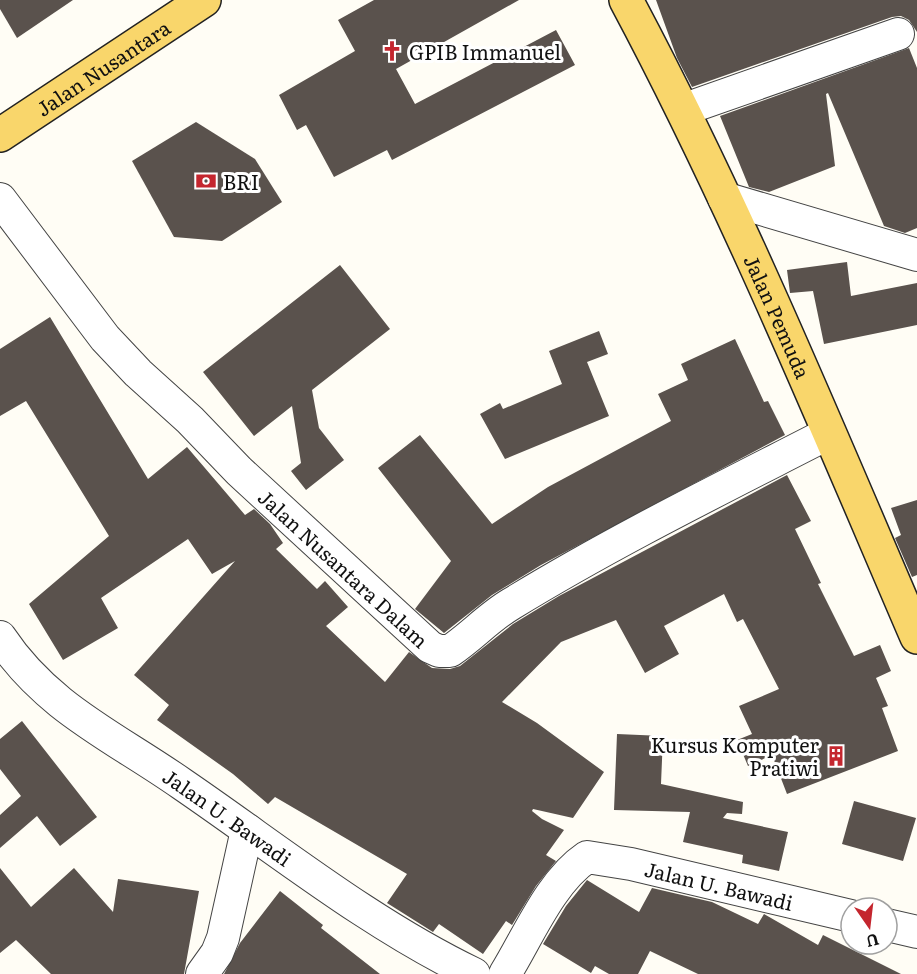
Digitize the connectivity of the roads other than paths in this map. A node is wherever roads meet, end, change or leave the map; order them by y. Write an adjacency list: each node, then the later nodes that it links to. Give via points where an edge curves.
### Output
1 (204, 0): 5 (main road, Jalan Nusantara)
2 (626, 0): 4 (main road, Jalan Pemuda)
3 (898, 34): 4 (street)
4 (685, 110): 6 (main road, Jalan Pemuda)
5 (0, 135)
6 (724, 198): 8 (street); 9 (main road, Jalan Pemuda)
7 (0, 199): 9 (street, Jalan Nusantara Dalam, via 105,338 138,373 370,593 430,647 440,651 450,651 509,605 593,557)
8 (917, 255)
9 (829, 434): 10 (main road, Jalan Pemuda)
10 (917, 637)
11 (3, 654): 12 (street, Jalan U. Bawadi, via 68,711)
12 (247, 830): 16 (street, via 223,938 218,953); 17 (street, Jalan U. Bawadi, via 413,941)
13 (839, 913): 18 (street, Jalan U. Bawadi, via 587,857 555,888)
14 (899, 928): 15 (street)
15 (917, 932)
16 (202, 974)
17 (474, 974)
18 (505, 974)

